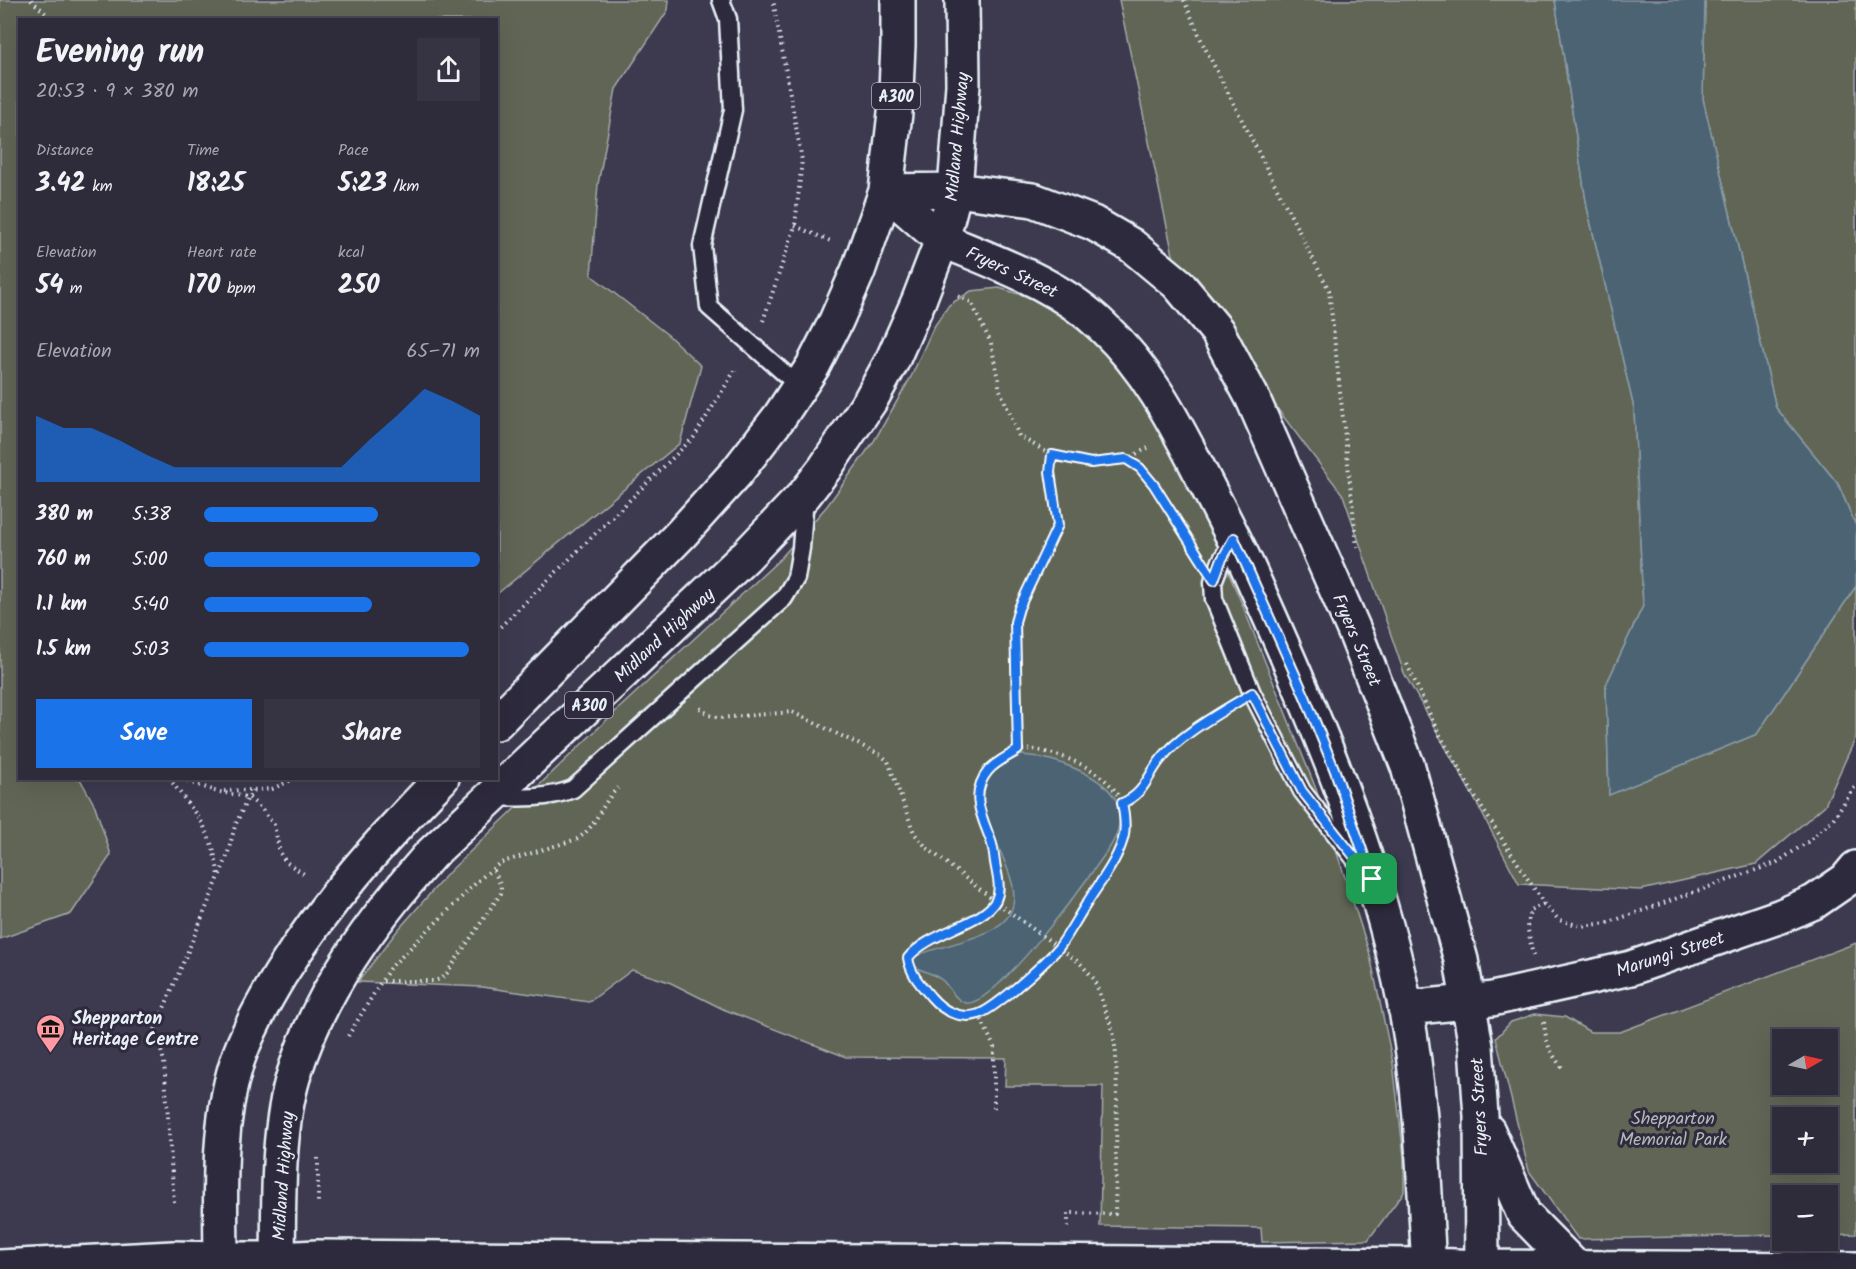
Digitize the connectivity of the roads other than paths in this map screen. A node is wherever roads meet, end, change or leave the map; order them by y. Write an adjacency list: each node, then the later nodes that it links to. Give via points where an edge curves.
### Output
1 (721, 0): 7 (lane, via 728,19 733,110 702,246 710,307)
2 (897, 0): 5 (main road, A300, via 895,114)
3 (962, 0): 4 (main road, Midland Highway / A300, via 963,85)
4 (956, 190): 5 (main road, Fryers Street); 6 (main road, Midland Highway / A300); 15 (main road, Fryers Street, via 1033,200 1093,224 1131,245 1178,284 1216,331 1252,397 1357,637 1408,767 1461,960)
5 (886, 191): 6 (main road, Fryers Street); 7 (main road, A300, via 836,321)
6 (942, 240): 8 (main road, Midland Highway / A300, via 892,361 870,401); 9 (main road, Fryers Street, via 1062,294 1104,328 1142,370 1165,406)
7 (800, 387): 10 (main road, A300, via 721,490)
8 (805, 494): 12 (main road, Midland Highway / A300, via 745,558); 12 (lane, via 796,578 784,598 573,789 556,796)
9 (1234, 538): 14 (main road, Fryers Street, via 1310,709); 14 (lane, via 1214,580 1214,599 1252,693 1302,791)
10 (498, 721)
11 (440, 780): 18 (main road, via 344,885 260,1008 236,1065 223,1126)
12 (491, 796): 19 (main road, Midland Highway / A300, via 430,855 392,900 351,955 315,1017 293,1075 284,1127)
13 (1856, 868): 15 (main road, Marungi Street, via 1846,880 1814,902 1726,936 1631,968)
14 (1372, 879): 16 (main road, Fryers Street)
15 (1468, 1002): 16 (main road, Marungi Street); 17 (main road, Fryers Street)
16 (1405, 1008): 24 (main road, Fryers Street, via 1418,1089)
17 (1481, 1116): 26 (main road, Fryers Street); 27 (main road, via 1524,1215)
18 (221, 1264): 19 (main road); 25 (main road, via 150,1259)
19 (278, 1264): 20 (main road, via 317,1257)
20 (490, 1264): 21 (main road)
21 (693, 1265): 22 (main road)
22 (1005, 1266): 23 (main road, via 1068,1263)
23 (1178, 1267): 24 (main road)
24 (1429, 1267): 26 (main road)
25 (0, 1268)
26 (1482, 1268): 27 (main road)
27 (1575, 1268): 28 (main road)
28 (1856, 1269)

